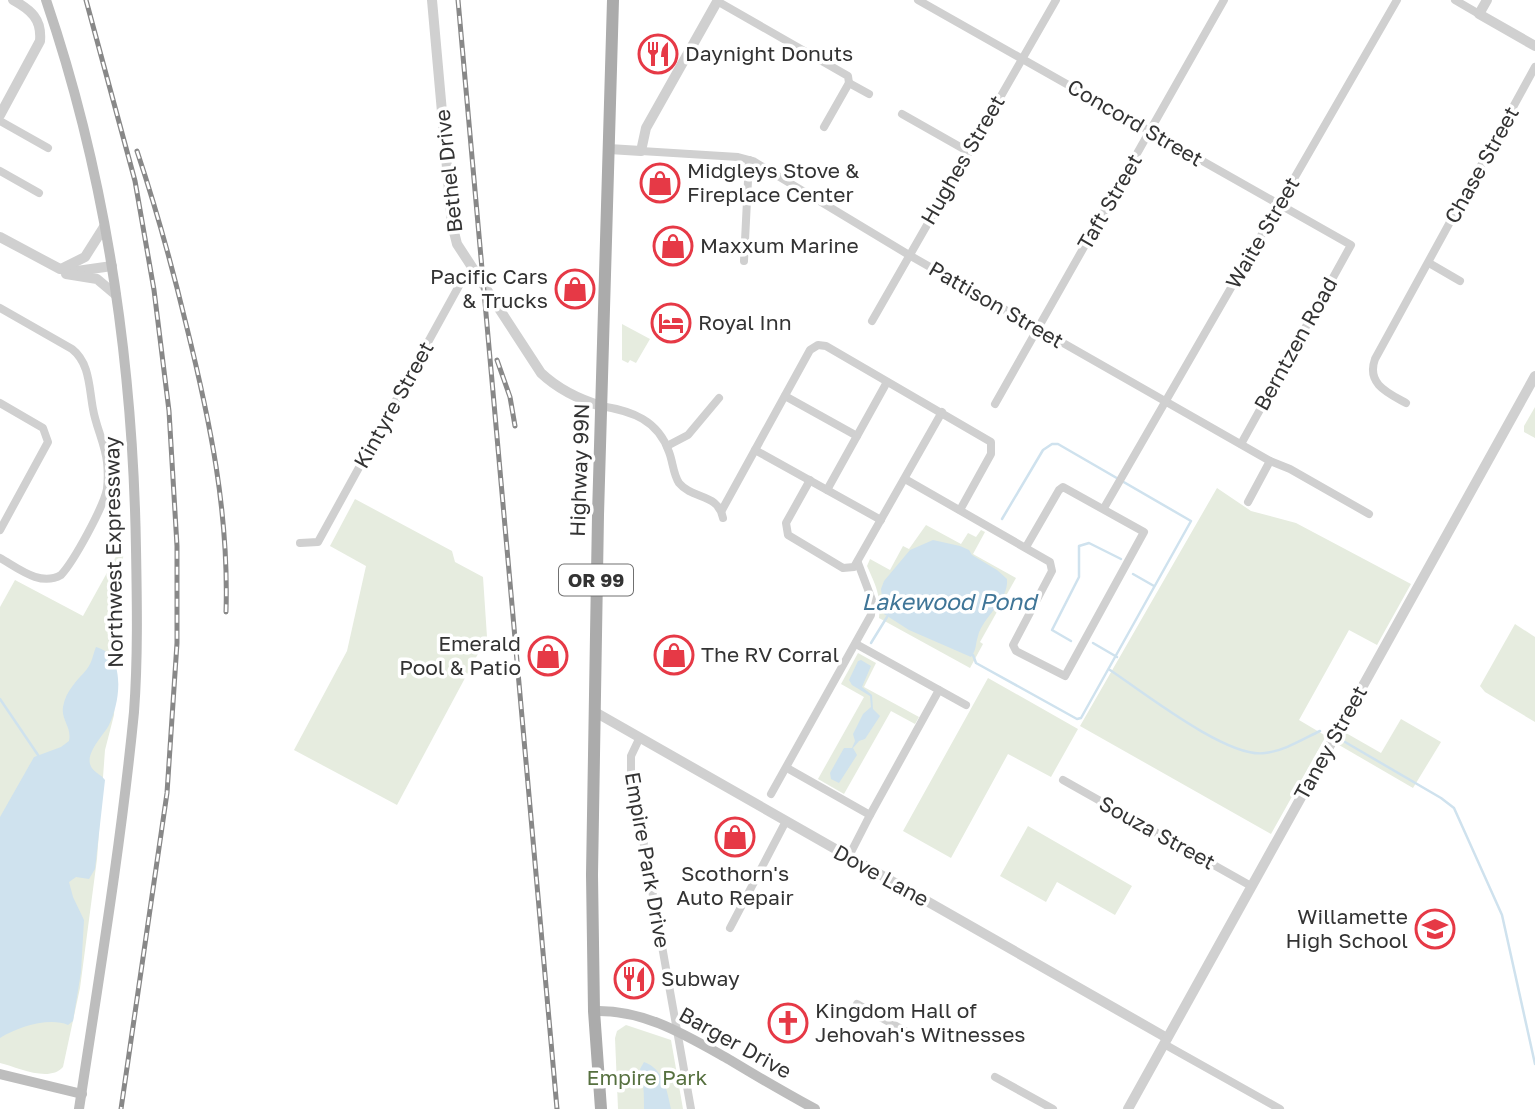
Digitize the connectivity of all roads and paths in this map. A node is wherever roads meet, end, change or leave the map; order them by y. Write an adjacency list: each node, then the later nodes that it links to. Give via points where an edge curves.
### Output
1 (13, 0): 18 (street, via 34,14 41,32 37,47)
2 (46, 0): 32 (main road, Northwest Expressway)
3 (432, 0): 40 (street, Bethel Drive, via 453,225 457,244)
4 (613, 0): 25 (main road, Highway 99N / OR 99)
5 (918, 0): 14 (street, Concord Street)
6 (1056, 0): 14 (street, Hughes Street)
7 (1224, 0): 23 (street, Taft Street)
8 (1397, 0): 31 (street, Waite Street)
9 (1455, 0): 12 (street)
10 (1487, 0): 12 (street)
11 (718, 1): 16 (street, via 846,74); 26 (street, via 646,128)
12 (1479, 14): 13 (street)
13 (1535, 46)
14 (1022, 59): 23 (street, Concord Street); 27 (street, Hughes Street)
15 (1535, 68): 37 (street, Chase Street)
16 (849, 83): 17 (street); 22 (street)
17 (869, 94)
18 (4, 96): 20 (street)
19 (902, 114): 27 (street)
20 (0, 115)
21 (0, 121): 24 (street)
22 (824, 127)
23 (1150, 132): 31 (street, Concord Street); 45 (street, Taft Street)
24 (48, 148)
25 (608, 149): 26 (street, Pattison Street); 54 (main road, Highway 99N / OR 99)
26 (641, 151): 28 (street, Pattison Street)
27 (969, 152): 35 (street, Hughes Street)
28 (749, 160): 35 (street, Pattison Street); 36 (street)
29 (0, 171): 30 (street)
30 (39, 193)
31 (1280, 205): 34 (street, Concord Street); 50 (street, Waite Street)
32 (104, 227): 38 (main road, Northwest Expressway); 39 (street, via 85,257)
33 (0, 237): 39 (street)
34 (1351, 245): 57 (street, Berntzen Road)
35 (909, 255): 44 (street, Hughes Street); 45 (street, Pattison Street)
36 (744, 261)
37 (1429, 263): 41 (street); 52 (street, Chase Street, via 1373,365 1377,384)
38 (112, 266): 39 (street); 42 (main road, Northwest Expressway)
39 (60, 269): 42 (street, via 68,276 97,279)
40 (474, 270): 54 (street, Bethel Drive, via 541,373 581,400); 70 (street, Kintyre Street, via 460,284 317,542)
41 (1460, 281)
42 (116, 295): 94 (main road, Northwest Expressway, via 136,496 134,710 114,885)
43 (0, 308): 72 (street, via 80,356 108,473 101,505 61,575 39,579)
44 (872, 321)
45 (1038, 328): 50 (street, Pattison Street); 53 (street, Taft Street)
46 (1535, 376): 85 (street, Taney Street)
47 (887, 382): 48 (street, via 818,345 810,350); 55 (street); 56 (street)
48 (785, 396): 56 (street); 59 (street)
49 (719, 398): 58 (street, via 688,435)
50 (1166, 401): 57 (street, Pattison Street); 65 (street, Waite Street)
51 (0, 403): 69 (street, via 39,425 48,436 46,448)
52 (1406, 403)
53 (995, 404)
54 (601, 406): 58 (street, via 644,419); 77 (main road, Highway 99N / OR 99)
55 (942, 412): 61 (street); 66 (street, via 987,438 992,446)
56 (857, 436): 63 (street)
57 (1241, 444): 60 (street, Pattison Street)
58 (667, 446): 59 (street, via 680,484 712,500 722,514)
59 (755, 450): 62 (street)
60 (1270, 461): 64 (street); 67 (street, Pattison Street)
61 (905, 479): 66 (street); 68 (street)
62 (810, 480): 63 (street); 73 (street, via 786,523 788,535 843,568)
63 (827, 490): 68 (street)
64 (1248, 502)
65 (1104, 508): 71 (street, via 1061,488); 71 (street, via 1145,534 1065,676 1013,649 1053,568)
66 (960, 510): 71 (street)
67 (1368, 514)
68 (881, 520): 73 (street)
69 (0, 530)
70 (300, 543)
71 (1026, 547)
72 (0, 558)
73 (858, 563): 74 (street, via 873,605)
74 (856, 644): 75 (street); 79 (street)
75 (939, 690): 76 (street); 82 (street)
76 (966, 705)
77 (595, 712): 78 (street, Dove Lane); 88 (main road, Highway 99N / OR 99)
78 (640, 737): 83 (street, Dove Lane); 89 (street, Empire Park Drive, via 631,756 631,772)
79 (787, 768): 81 (street); 82 (street)
80 (1063, 780): 85 (street, Souza Street)
81 (771, 794)
82 (870, 815): 84 (street)
83 (786, 821): 84 (street, Dove Lane); 86 (street)
84 (848, 858): 91 (street, Dove Lane)
85 (1251, 886): 91 (street, Taney Street)
86 (730, 928)
87 (857, 1004): 90 (street)
88 (594, 1011): 89 (main road, Barger Drive, via 613,1010); 97 (main road, Highway 99N / OR 99)
89 (677, 1031): 95 (main road, Barger Drive); 98 (street, Empire Park Drive)
90 (905, 1031)
91 (1166, 1041): 100 (street, Taney Street); 101 (street, Dove Lane)
92 (0, 1074): 94 (main road)
93 (995, 1077): 99 (street)
94 (82, 1094): 96 (main road, Northwest Expressway)
95 (808, 1107)
96 (79, 1109)
97 (601, 1109)
98 (691, 1109)
99 (1053, 1109)
100 (1128, 1109)
101 (1280, 1109)

